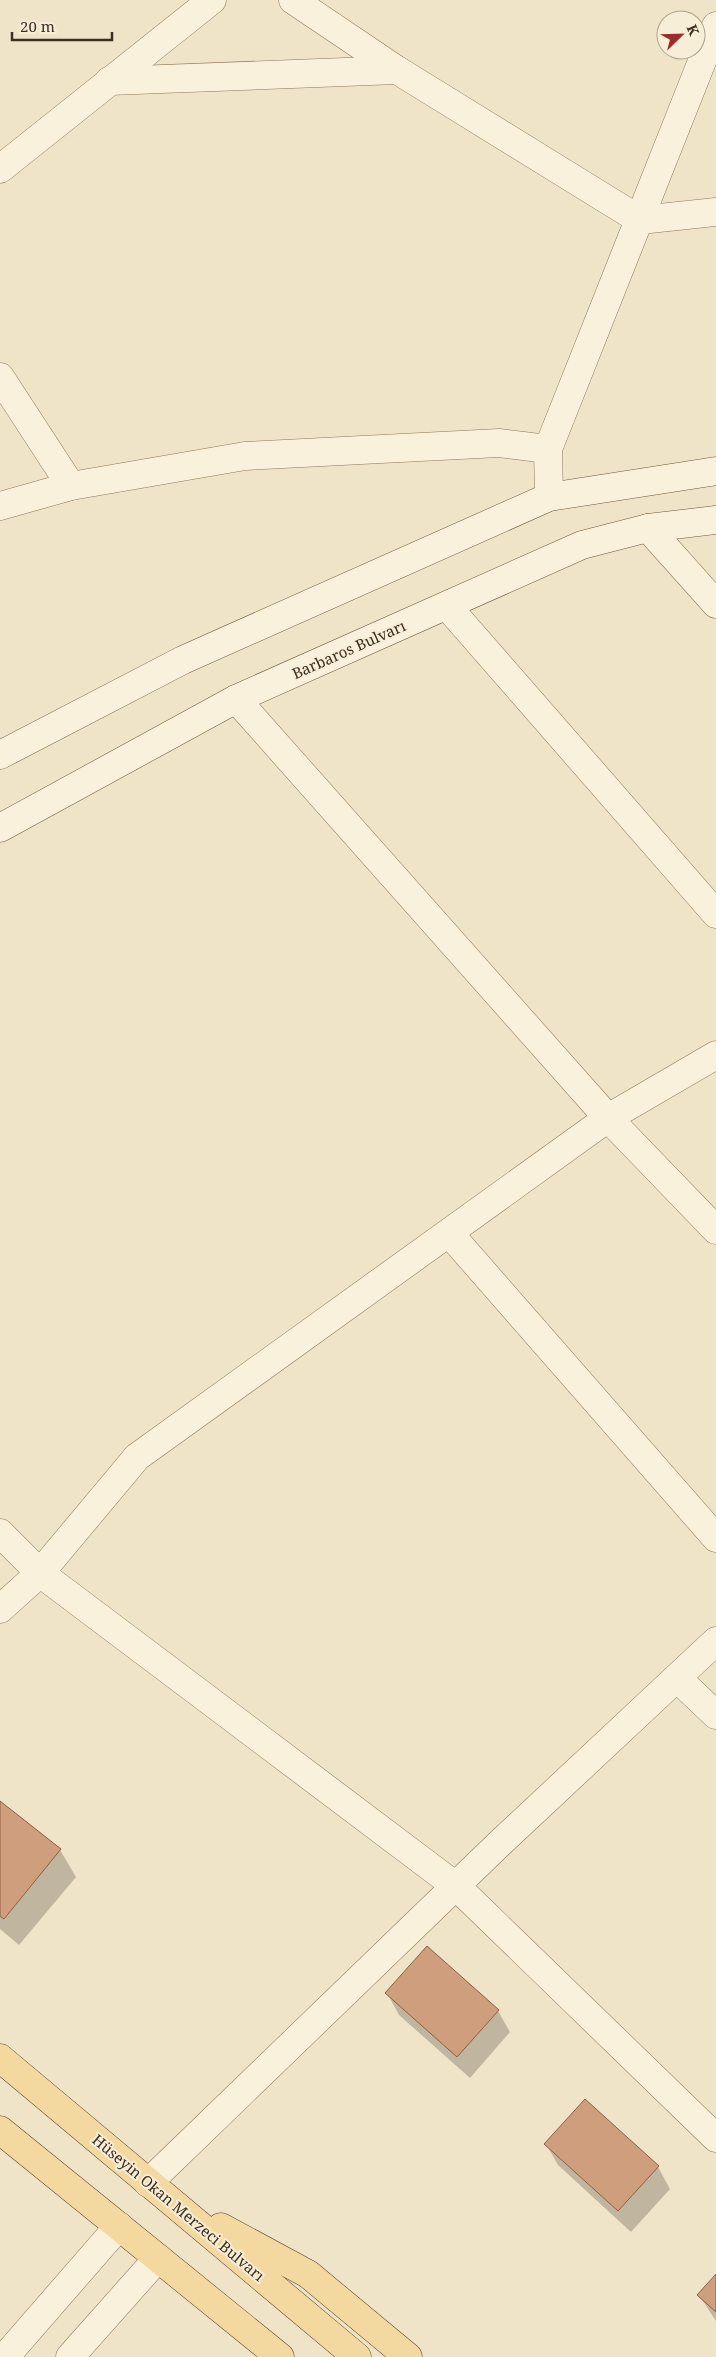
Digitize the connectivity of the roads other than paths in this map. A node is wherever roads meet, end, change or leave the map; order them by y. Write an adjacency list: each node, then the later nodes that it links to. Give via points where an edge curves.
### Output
1 (212, 0): 5 (street)
2 (293, 0): 4 (street)
3 (716, 26): 8 (street)
4 (397, 70): 5 (street); 8 (street)
5 (109, 81): 6 (street)
6 (0, 169)
7 (716, 212): 8 (street)
8 (640, 220): 10 (street)
9 (0, 377): 12 (street)
10 (548, 449): 12 (street, via 499,443 245,456); 13 (street)
11 (716, 471): 13 (street)
12 (72, 486): 14 (street)
13 (548, 497): 20 (street, via 183,660)
14 (0, 506)
15 (716, 520): 16 (street, Barbaros Bulvarı)
16 (648, 528): 17 (street); 18 (street, Barbaros Bulvarı, via 582,545)
17 (716, 604)
18 (448, 607): 19 (street, Barbaros Bulvarı); 22 (street)
19 (236, 699): 21 (street, Barbaros Bulvarı); 24 (street)
20 (0, 755)
21 (0, 828)
22 (716, 914)
23 (716, 1054): 24 (street)
24 (608, 1118): 25 (street); 26 (street)
25 (716, 1230)
26 (449, 1234): 28 (street); 29 (street, via 137,1457)
27 (0, 1533): 29 (street)
28 (716, 1538)
29 (40, 1573): 30 (street); 34 (street)
30 (0, 1610)
31 (716, 1641): 32 (street)
32 (677, 1678): 33 (street); 34 (street)
33 (716, 1715)
34 (457, 1887): 37 (street); 38 (street)
35 (0, 2058): 38 (main road, Hüseyin Okan Merzeci Bulvarı)
36 (0, 2130): 40 (main road)
37 (716, 2138)
38 (148, 2183): 39 (main road, Hüseyin Okan Merzeci Bulvarı)
39 (170, 2200): 46 (main road, Hüseyin Okan Merzeci Bulvarı); 47 (main road, via 308,2274)
40 (119, 2226): 41 (main road); 42 (street)
41 (162, 2261): 43 (street); 44 (main road); 45 (main road)
42 (5, 2357)
43 (70, 2357)
44 (249, 2357)
45 (280, 2357)
46 (357, 2357)
47 (408, 2357)

